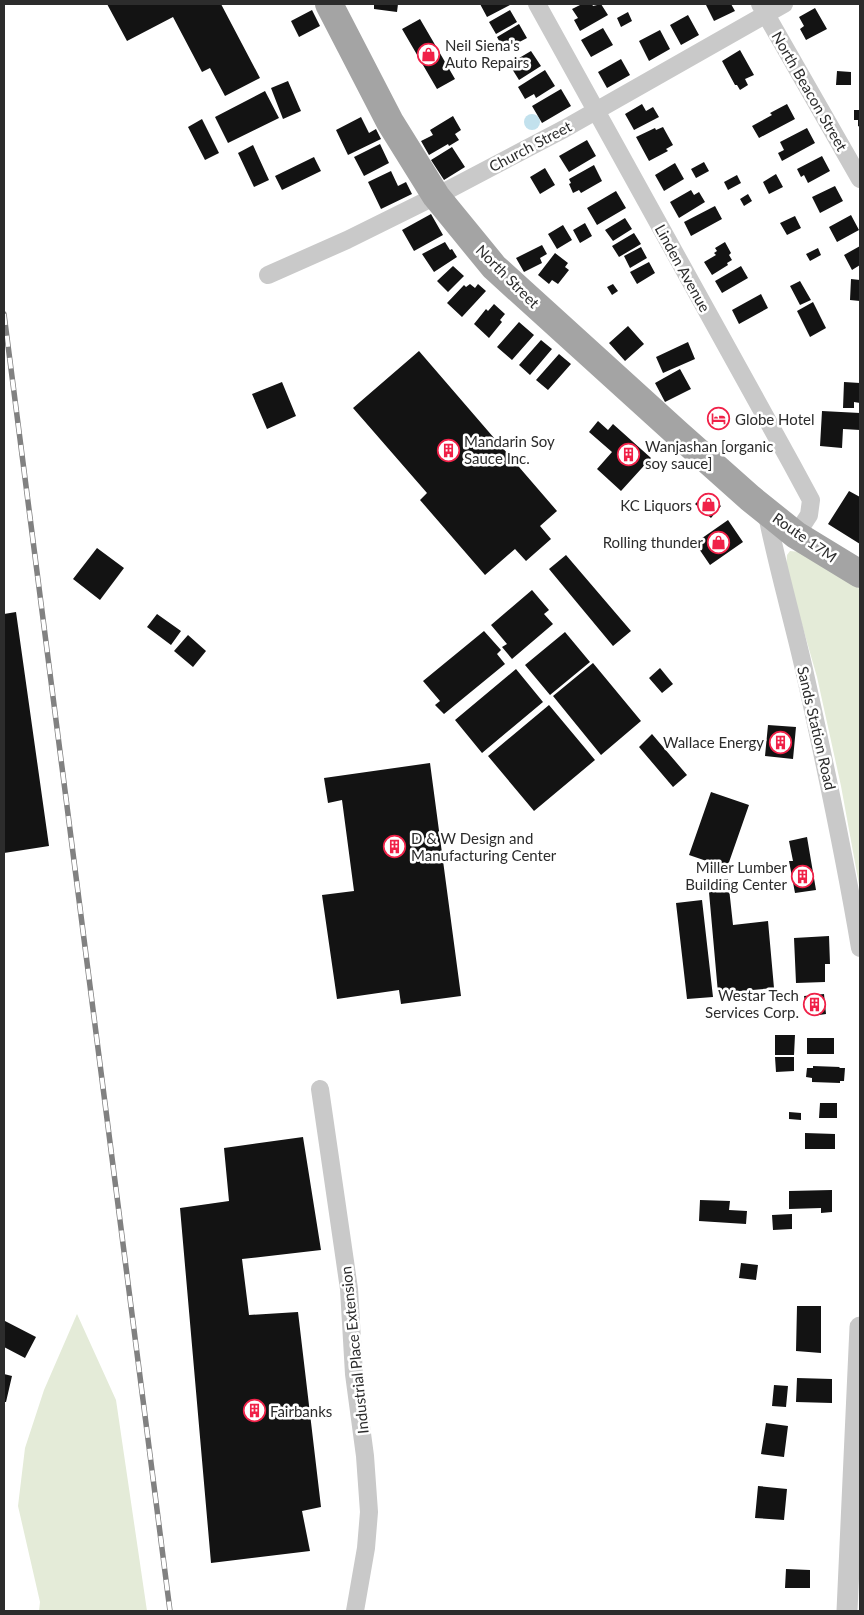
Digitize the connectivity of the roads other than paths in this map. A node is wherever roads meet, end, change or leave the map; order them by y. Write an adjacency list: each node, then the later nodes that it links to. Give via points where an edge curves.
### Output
1 (329, 4): 7 (main road, North Street, via 390,122)
2 (537, 4): 5 (street, Linden Avenue)
3 (784, 4): 4 (street, Church Street)
4 (763, 8): 5 (street, Church Street, via 756,20); 6 (street, North Beacon Street)
5 (596, 110): 7 (street, Church Street); 10 (street, Linden Avenue, via 810,500 809,515)
6 (860, 179)
7 (436, 196): 8 (street, Church Street); 9 (main road, North Street, via 494,267)
8 (268, 275)
9 (758, 504): 10 (main road, Route 17M); 12 (street, Sands Station Road, via 802,662 830,786)
10 (796, 535): 11 (main road, Route 17M)
11 (860, 574)
12 (860, 948)
13 (320, 1089): 16 (street, Industrial Place Extension, via 349,1289 354,1374 369,1512)
14 (860, 1327): 15 (street)
15 (856, 1508): 17 (street)
16 (354, 1611)
17 (847, 1611)

